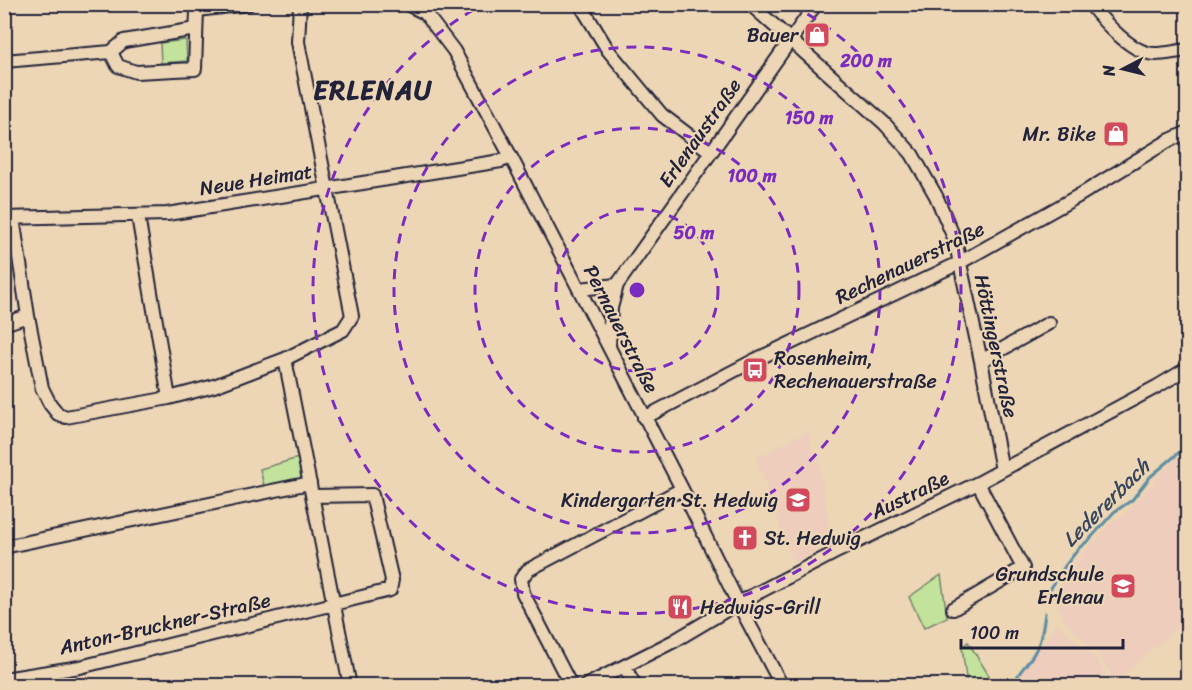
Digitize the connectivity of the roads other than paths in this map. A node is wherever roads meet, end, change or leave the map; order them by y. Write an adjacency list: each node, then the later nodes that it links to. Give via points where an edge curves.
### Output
1 (248, 4): 8 (street, via 197,10)
2 (300, 4): 16 (street, via 298,42)
3 (407, 4): 15 (street, Pernauerstraße, via 425,13 453,51)
4 (580, 4): 14 (street, via 608,50 662,115)
5 (750, 4): 9 (street, Höttingerstraße)
6 (816, 4): 9 (street, Erlenaustraße)
7 (1090, 4): 10 (street, via 1103,21 1135,48 1153,55)
8 (196, 29): 11 (street, via 124,41); 11 (street, via 195,69 136,72 118,66)
9 (790, 41): 14 (street, Erlenaustraße); 19 (street, Höttingerstraße, via 884,123 912,154 955,240)
10 (1188, 50)
11 (111, 52): 12 (street)
12 (4, 61)
13 (1188, 132): 19 (street, Rechenauerstraße)
14 (711, 152): 20 (street, Erlenaustraße)
15 (511, 157): 16 (street, Neue Heimat); 21 (street, Pernauerstraße)
16 (325, 188): 17 (street, Neue Heimat); 26 (street, via 352,316 343,330)
17 (138, 216): 18 (street, Neue Heimat); 29 (street)
18 (9, 218): 22 (street)
19 (959, 263): 27 (street, Höttingerstraße); 30 (street, Rechenauerstraße, via 751,362)
20 (617, 285): 21 (street); 25 (street, Erlenaustraße, via 610,308)
21 (579, 290): 25 (street, Pernauerstraße)
22 (28, 316): 24 (street); 29 (street, via 42,388 58,414 66,417)
23 (1049, 323): 27 (street)
24 (4, 324)
25 (609, 350): 30 (street, Pernauerstraße)
26 (285, 359): 29 (street); 32 (street)
27 (981, 361): 31 (street, Höttingerstraße)
28 (1188, 368): 31 (street, Austraße)
29 (169, 398)
30 (644, 418): 34 (street, Pernauerstraße)
31 (1002, 470): 33 (street, Austraße)
32 (310, 483): 35 (street); 36 (street)
33 (978, 483): 37 (street, Austraße); 39 (street, via 1023,568)
34 (682, 489): 37 (street, Pernauerstraße); 43 (street, via 528,570 521,579 523,593)
35 (313, 496): 38 (street); 38 (street, Anton-Bruckner-Straße, via 372,495 392,580 390,590)
36 (4, 547)
37 (738, 603): 40 (street, Austraße); 46 (street, Pernauerstraße)
38 (334, 604): 41 (street, Anton-Bruckner-Straße, via 80,667); 42 (street)
39 (953, 609)
40 (625, 667): 44 (street, Austraße); 45 (street)
41 (4, 679)
42 (350, 686)
43 (571, 686)
44 (585, 686)
45 (635, 686)
46 (782, 686)

